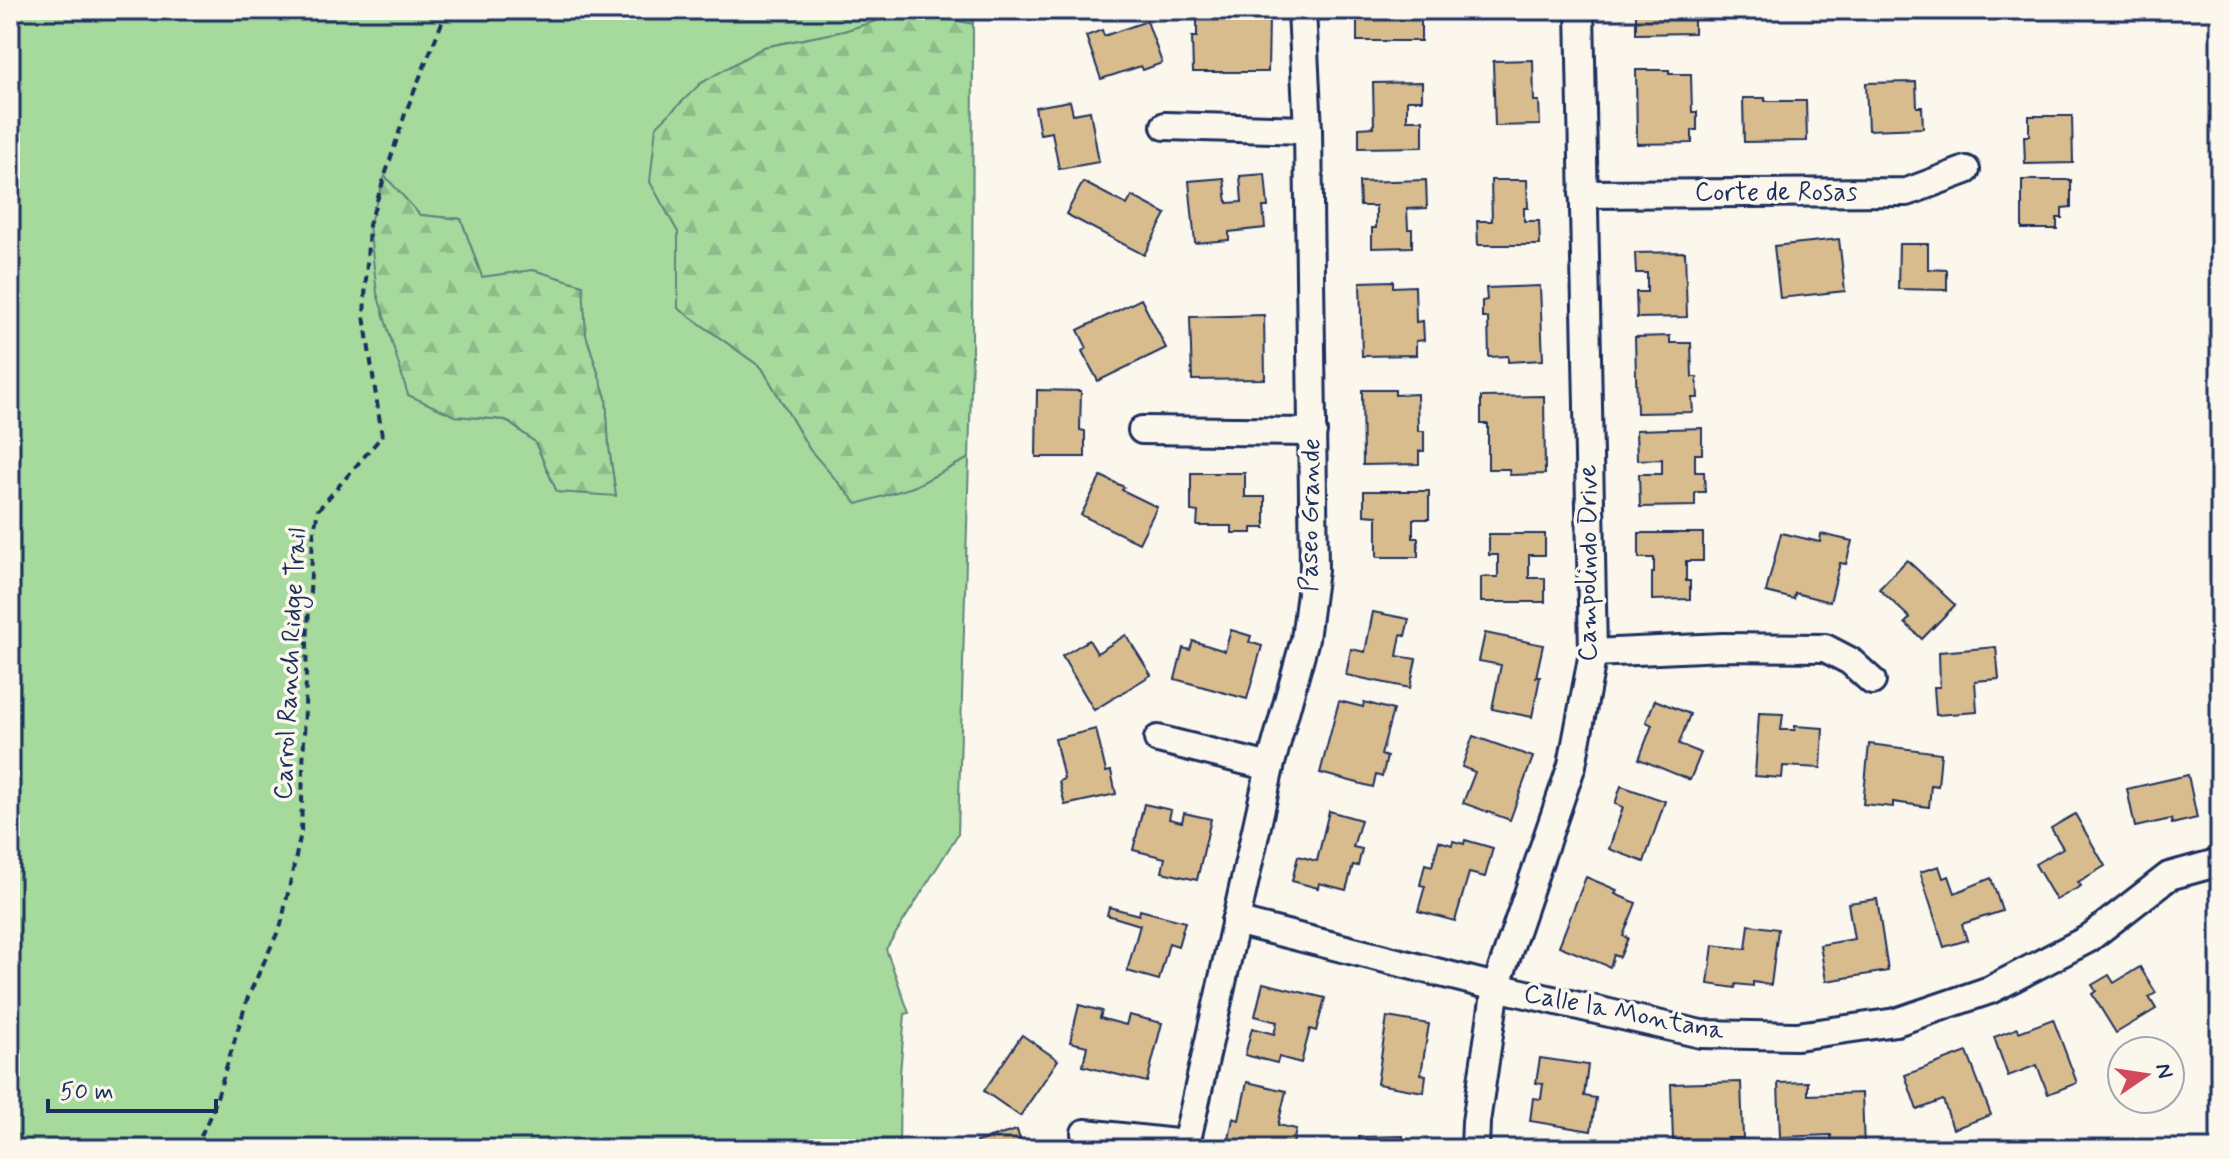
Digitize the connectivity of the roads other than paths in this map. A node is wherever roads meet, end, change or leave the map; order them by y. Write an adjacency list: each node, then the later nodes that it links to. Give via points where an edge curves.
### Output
1 (1302, 10): 4 (street, Paseo Grande)
2 (1580, 10): 6 (street, Campolindo Drive)
3 (1165, 126): 4 (street)
4 (1308, 130): 8 (street, Paseo Grande)
5 (1966, 170): 6 (street, Corte de Rosas, via 1907,192)
6 (1583, 194): 9 (street, Campolindo Drive)
7 (1142, 430): 8 (street)
8 (1313, 432): 12 (street, Paseo Grande, via 1314,570 1305,639)
9 (1593, 653): 10 (street, via 1825,648); 15 (street, Campolindo Drive, via 1572,765)
10 (1872, 681)
11 (1158, 739): 12 (street)
12 (1270, 767): 14 (street, Paseo Grande)
13 (2220, 862): 15 (street, Calle la Montana, via 2169,876 2088,939 1990,990 1896,1022 1797,1036 1701,1034)
14 (1235, 921): 15 (street, Calle la Montana); 17 (street, Paseo Grande)
15 (1496, 987): 18 (street, Campolindo Drive)
16 (1085, 1133): 17 (street)
17 (1185, 1146)
18 (1475, 1149)

